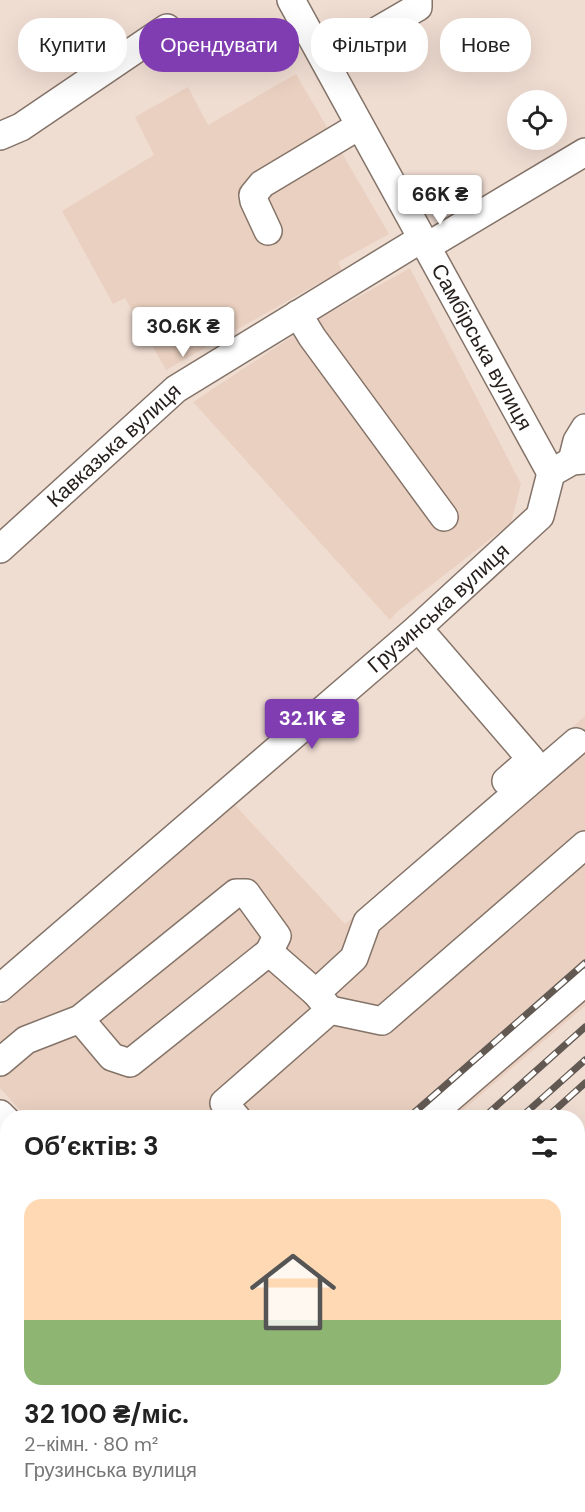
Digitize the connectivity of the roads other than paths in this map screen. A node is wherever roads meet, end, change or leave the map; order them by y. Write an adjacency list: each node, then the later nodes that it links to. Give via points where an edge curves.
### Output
1 (291, 0): 4 (street, Самбірська вулиця)
2 (418, 0): 3 (street, via 418,7)
3 (399, 18)
4 (311, 36)
5 (139, 47): 8 (street, via 21,127)
6 (331, 72): 7 (street, Самбірська вулиця)
7 (359, 126): 10 (street, via 262,184 253,195); 11 (street, Самбірська вулиця)
8 (0, 136)
9 (585, 152): 11 (street, Кавказька вулиця)
10 (268, 231)
11 (424, 243): 12 (street, Кавказька вулиця); 14 (street, Самбірська вулиця)
12 (298, 314): 15 (street); 16 (street, Кавказька вулиця, via 176,389)
13 (585, 428): 14 (street, Грузинська вулиця)
14 (569, 465): 17 (street, Грузинська вулиця, via 540,516)
15 (444, 517)
16 (0, 549)
17 (418, 628): 19 (street, via 531,759); 23 (street, Грузинська вулиця)
18 (576, 742): 24 (street, via 368,922 354,958)
19 (477, 807)
20 (585, 844): 24 (street, via 382,1021)
21 (269, 952): 24 (street); 25 (street, via 130,1063 112,1057); 25 (street, via 277,936 246,893 236,893)
22 (585, 982): 28 (street)
23 (0, 988)
24 (323, 1001): 27 (street, via 224,1103)
25 (80, 1019): 26 (street, via 26,1040)
26 (0, 1062)
27 (230, 1110)
28 (436, 1110)

